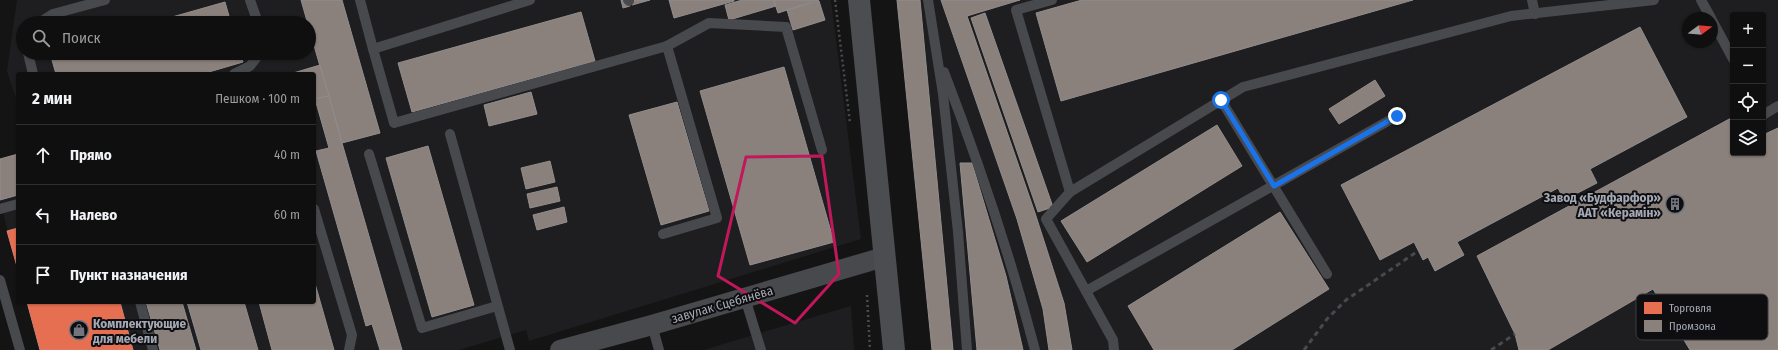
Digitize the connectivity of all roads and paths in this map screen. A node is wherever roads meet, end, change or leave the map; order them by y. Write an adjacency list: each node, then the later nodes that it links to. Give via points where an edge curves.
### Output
1 (105, 0): 13 (lane)
2 (250, 0): 14 (lane)
3 (360, 0): 17 (lane)
4 (530, 0): 17 (lane)
5 (859, 0): 37 (street)
6 (928, 0): 19 (lane)
7 (1052, 0): 32 (lane, via 1016,10)
8 (1532, 0): 12 (lane)
9 (1654, 0): 12 (lane)
10 (1701, 0): 11 (lane)
11 (1707, 12)
12 (1535, 14): 24 (lane, via 1511,16 1243,87)
13 (50, 16)
14 (256, 16)
15 (1718, 32): 18 (lane)
16 (667, 46): 17 (lane, via 394,123); 29 (lane, via 709,23 786,27); 36 (lane, via 717,218)
17 (373, 49)
18 (1730, 54)
19 (938, 55): 53 (lane, via 958,232); 54 (lane, via 978,159 1017,280)
20 (30, 60): 22 (lane)
21 (255, 60): 23 (lane, via 250,66)
22 (33, 72)
23 (238, 72)
24 (1221, 100): 31 (lane); 32 (lane)
25 (1778, 106): 26 (lane)
26 (1766, 113)
27 (1397, 116): 31 (lane)
28 (450, 134): 43 (lane)
29 (822, 150)
30 (369, 154): 43 (lane, via 422,328)
31 (1274, 186): 38 (lane); 40 (lane)
32 (1070, 192): 40 (lane, via 1046,218)
33 (16, 205): 34 (lane)
34 (0, 209)
35 (316, 216): 48 (lane, via 352,335)
36 (663, 234)
37 (884, 257): 41 (street, завулак Сцебянёва); 52 (street)
38 (1327, 274)
39 (0, 280): 46 (lane)
40 (1086, 291): 55 (lane, via 1113,340)
41 (745, 298): 44 (street, завулак Сцебянёва); 51 (lane)
42 (141, 304): 47 (lane)
43 (497, 306): 49 (lane)
44 (652, 325): 45 (street, завулак Сцебянёва); 50 (lane)
45 (570, 348)
46 (20, 350)
47 (153, 350)
48 (349, 350)
49 (510, 350)
50 (659, 350)
51 (761, 350)
52 (894, 350)
53 (967, 350)
54 (1035, 350)
55 (1114, 350)

